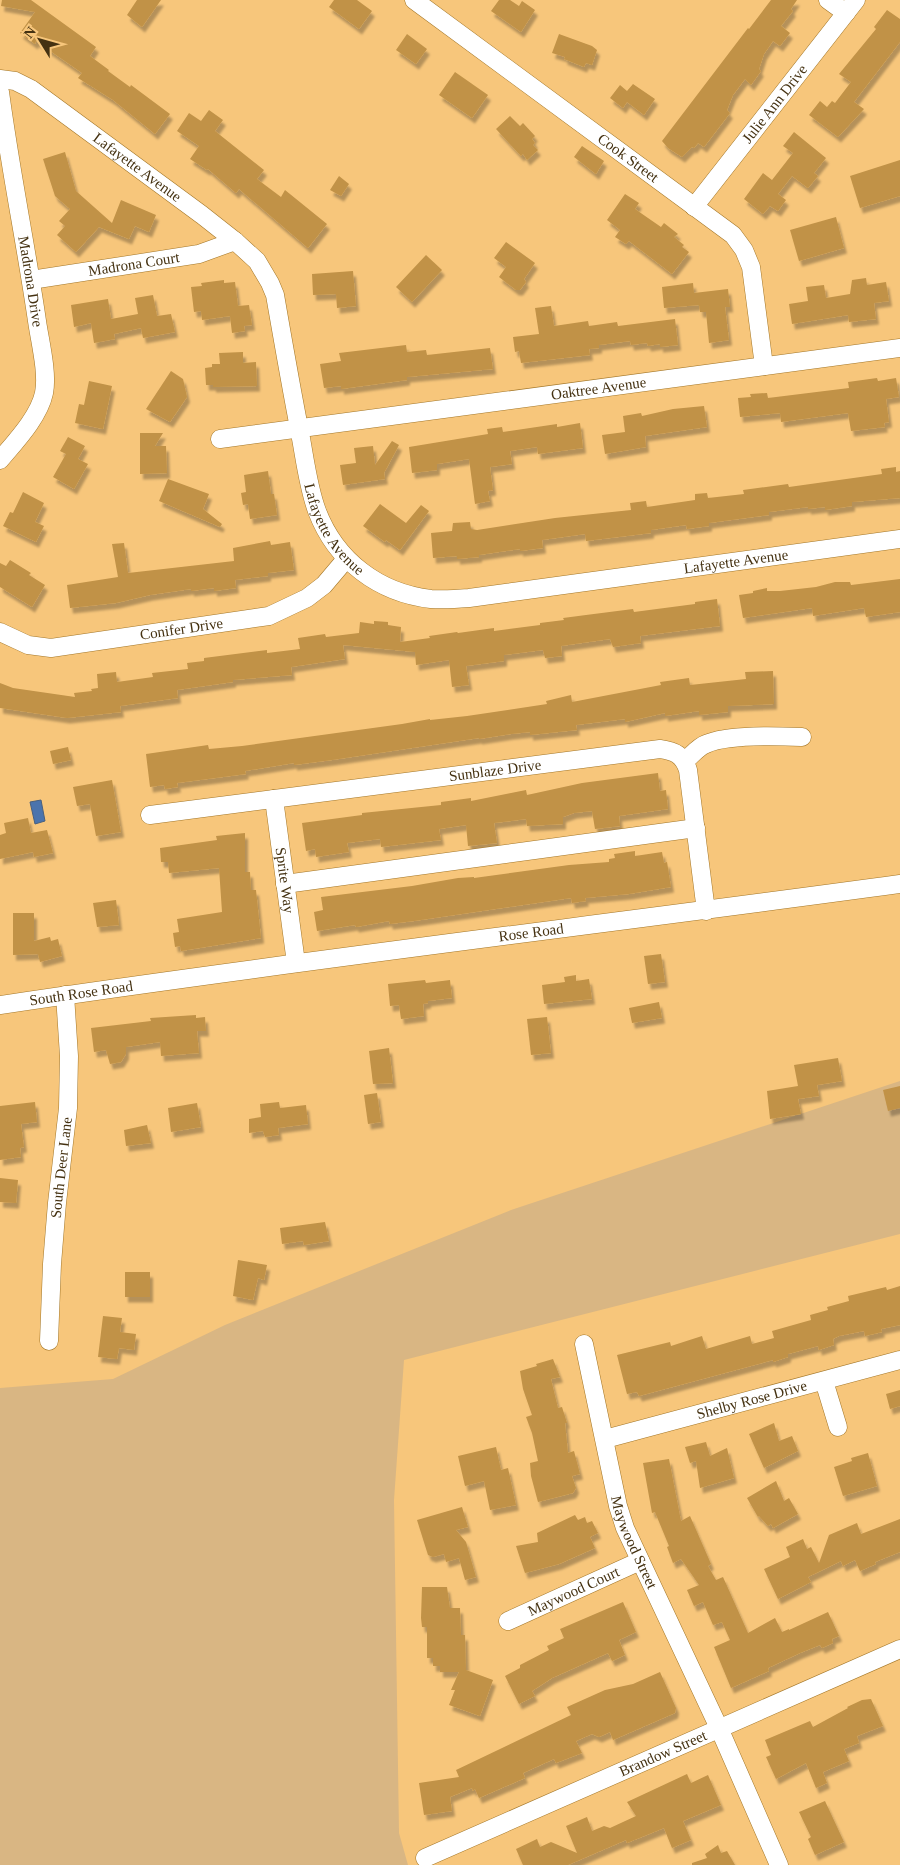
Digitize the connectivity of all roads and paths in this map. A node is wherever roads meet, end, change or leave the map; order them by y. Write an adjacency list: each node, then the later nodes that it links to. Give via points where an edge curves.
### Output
1 (414, 0): 6 (street, Cook Street)
2 (828, 0): 3 (street)
3 (851, 7): 6 (street, Julie Ann Drive)
4 (0, 79): 7 (street, Lafayette Avenue, via 31,88)
5 (0, 92): 8 (street, Madrona Drive)
6 (694, 207): 10 (street, Cook Street, via 733,235 744,250 751,268)
7 (235, 242): 8 (street, Madrona Court, via 199,254); 11 (street, Lafayette Avenue, via 257,261 275,295)
8 (31, 280): 13 (street, Madrona Drive, via 44,394 26,427)
9 (900, 348): 10 (street, Oaktree Avenue)
10 (764, 366): 11 (street, Oaktree Avenue)
11 (299, 428): 12 (street, Oaktree Avenue); 15 (street, Lafayette Avenue, via 316,509 323,526)
12 (220, 439)
13 (0, 460)
14 (900, 539): 15 (street, Lafayette Avenue, via 449,599 408,595 392,589)
15 (346, 560): 16 (street, Conifer Drive, via 307,598 269,616 51,648 28,645)
16 (0, 632)
17 (802, 738): 18 (street, via 773,736 707,743)
18 (686, 761): 19 (street, Sunblaze Drive, via 671,750 660,749); 21 (street)
19 (274, 799): 20 (street, Sunblaze Drive); 22 (street, Sprite Way)
20 (150, 816)
21 (696, 828): 22 (street); 24 (street)
22 (285, 884): 25 (street, Sprite Way)
23 (900, 884): 24 (street, Rose Road)
24 (706, 911): 25 (street, Rose Road)
25 (296, 963): 26 (street, Rose Road)
26 (163, 982): 27 (street, South Rose Road)
27 (65, 995): 28 (street, South Rose Road); 29 (street, South Deer Lane, via 68,1108 54,1247)
28 (0, 1005)
29 (49, 1341)
30 (584, 1344): 34 (street, Maywood Street)
31 (900, 1360): 32 (street, Shelby Rose Drive)
32 (824, 1381): 33 (street); 34 (street, Shelby Rose Drive)
33 (838, 1427)
34 (605, 1439): 35 (street, Maywood Street, via 618,1506)
35 (640, 1561): 36 (street, Maywood Court); 38 (street, Maywood Street)
36 (508, 1621)
37 (900, 1649): 38 (street, Brandow Street)
38 (719, 1728): 39 (street, Brandow Street); 40 (street, Maywood Street)
39 (426, 1858)
40 (779, 1865)

